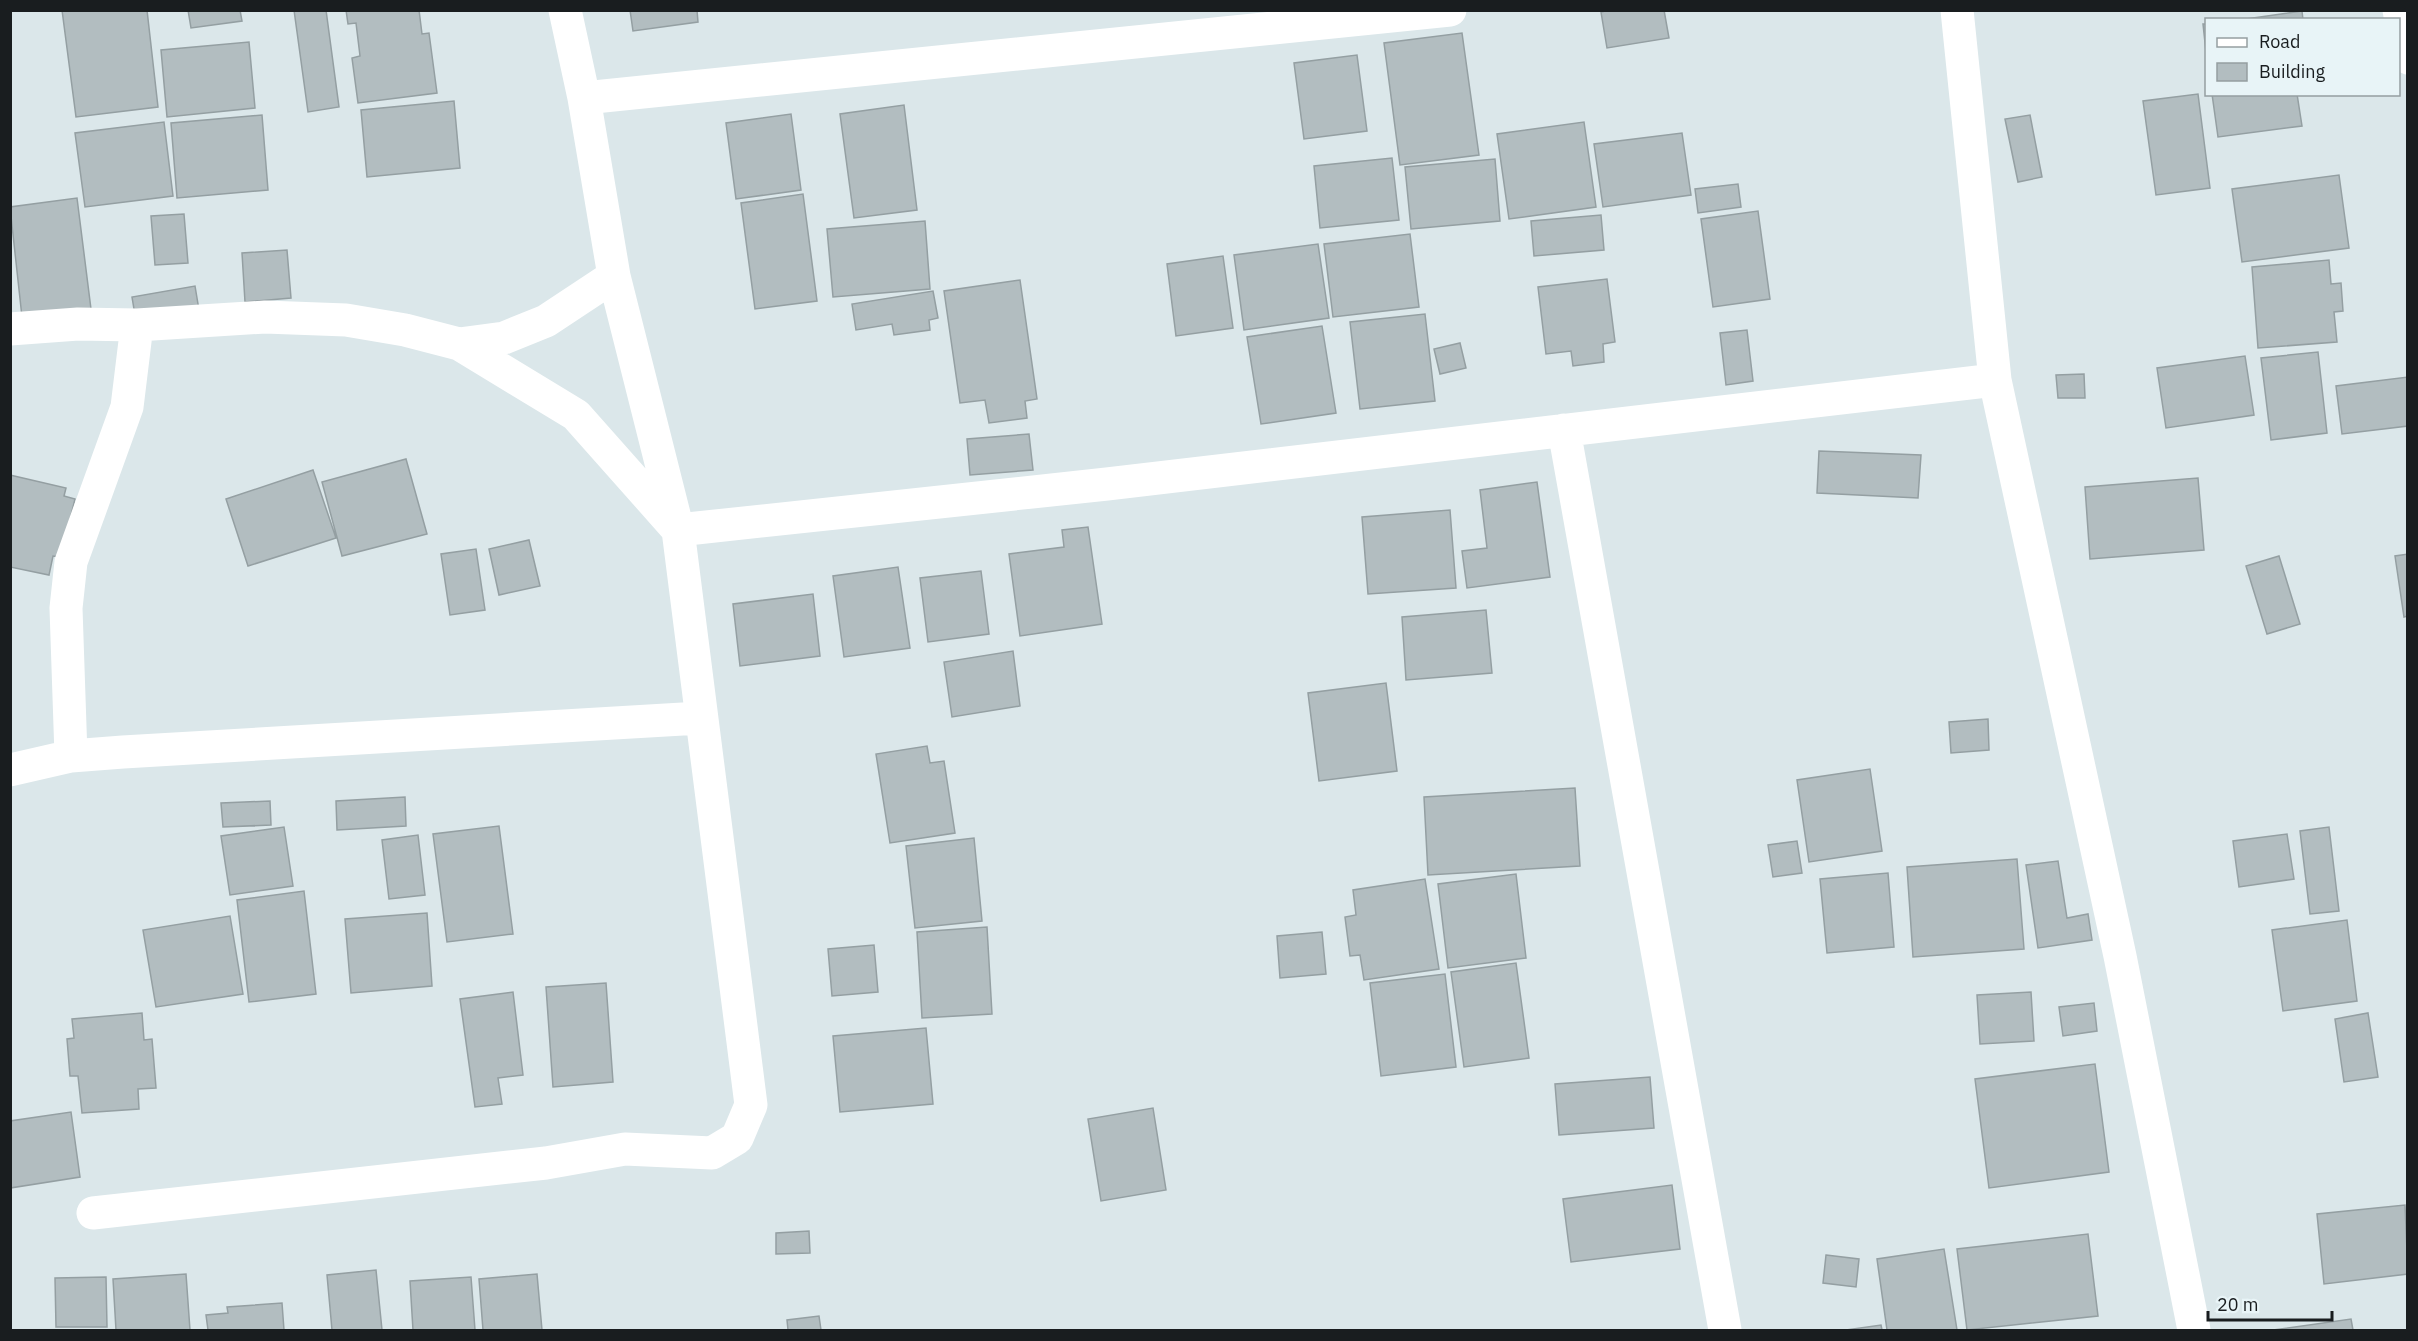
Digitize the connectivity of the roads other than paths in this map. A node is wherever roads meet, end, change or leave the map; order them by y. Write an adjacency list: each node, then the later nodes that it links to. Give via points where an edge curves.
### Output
1 (565, 10): 6 (street)
2 (1450, 10): 6 (street)
3 (1958, 10): 11 (street)
4 (2399, 10): 5 (street)
5 (2408, 58)
6 (584, 98): 7 (street)
7 (614, 276): 10 (street, via 546,321 504,338); 13 (street)
8 (138, 325): 9 (street); 10 (street, via 265,317 346,320); 15 (street, via 127,407 71,562 66,608)
9 (10, 329)
10 (459, 344): 13 (street, via 576,415)
11 (1995, 380): 12 (street); 19 (street, via 2120,956)
12 (1564, 430): 13 (street); 18 (street)
13 (678, 530): 14 (street)
14 (700, 718): 15 (street); 17 (street, via 751,1106 737,1138 712,1153 625,1149 546,1163)
15 (71, 756): 16 (street)
16 (10, 770)
17 (93, 1213)
18 (1725, 1330)
19 (2194, 1330)

